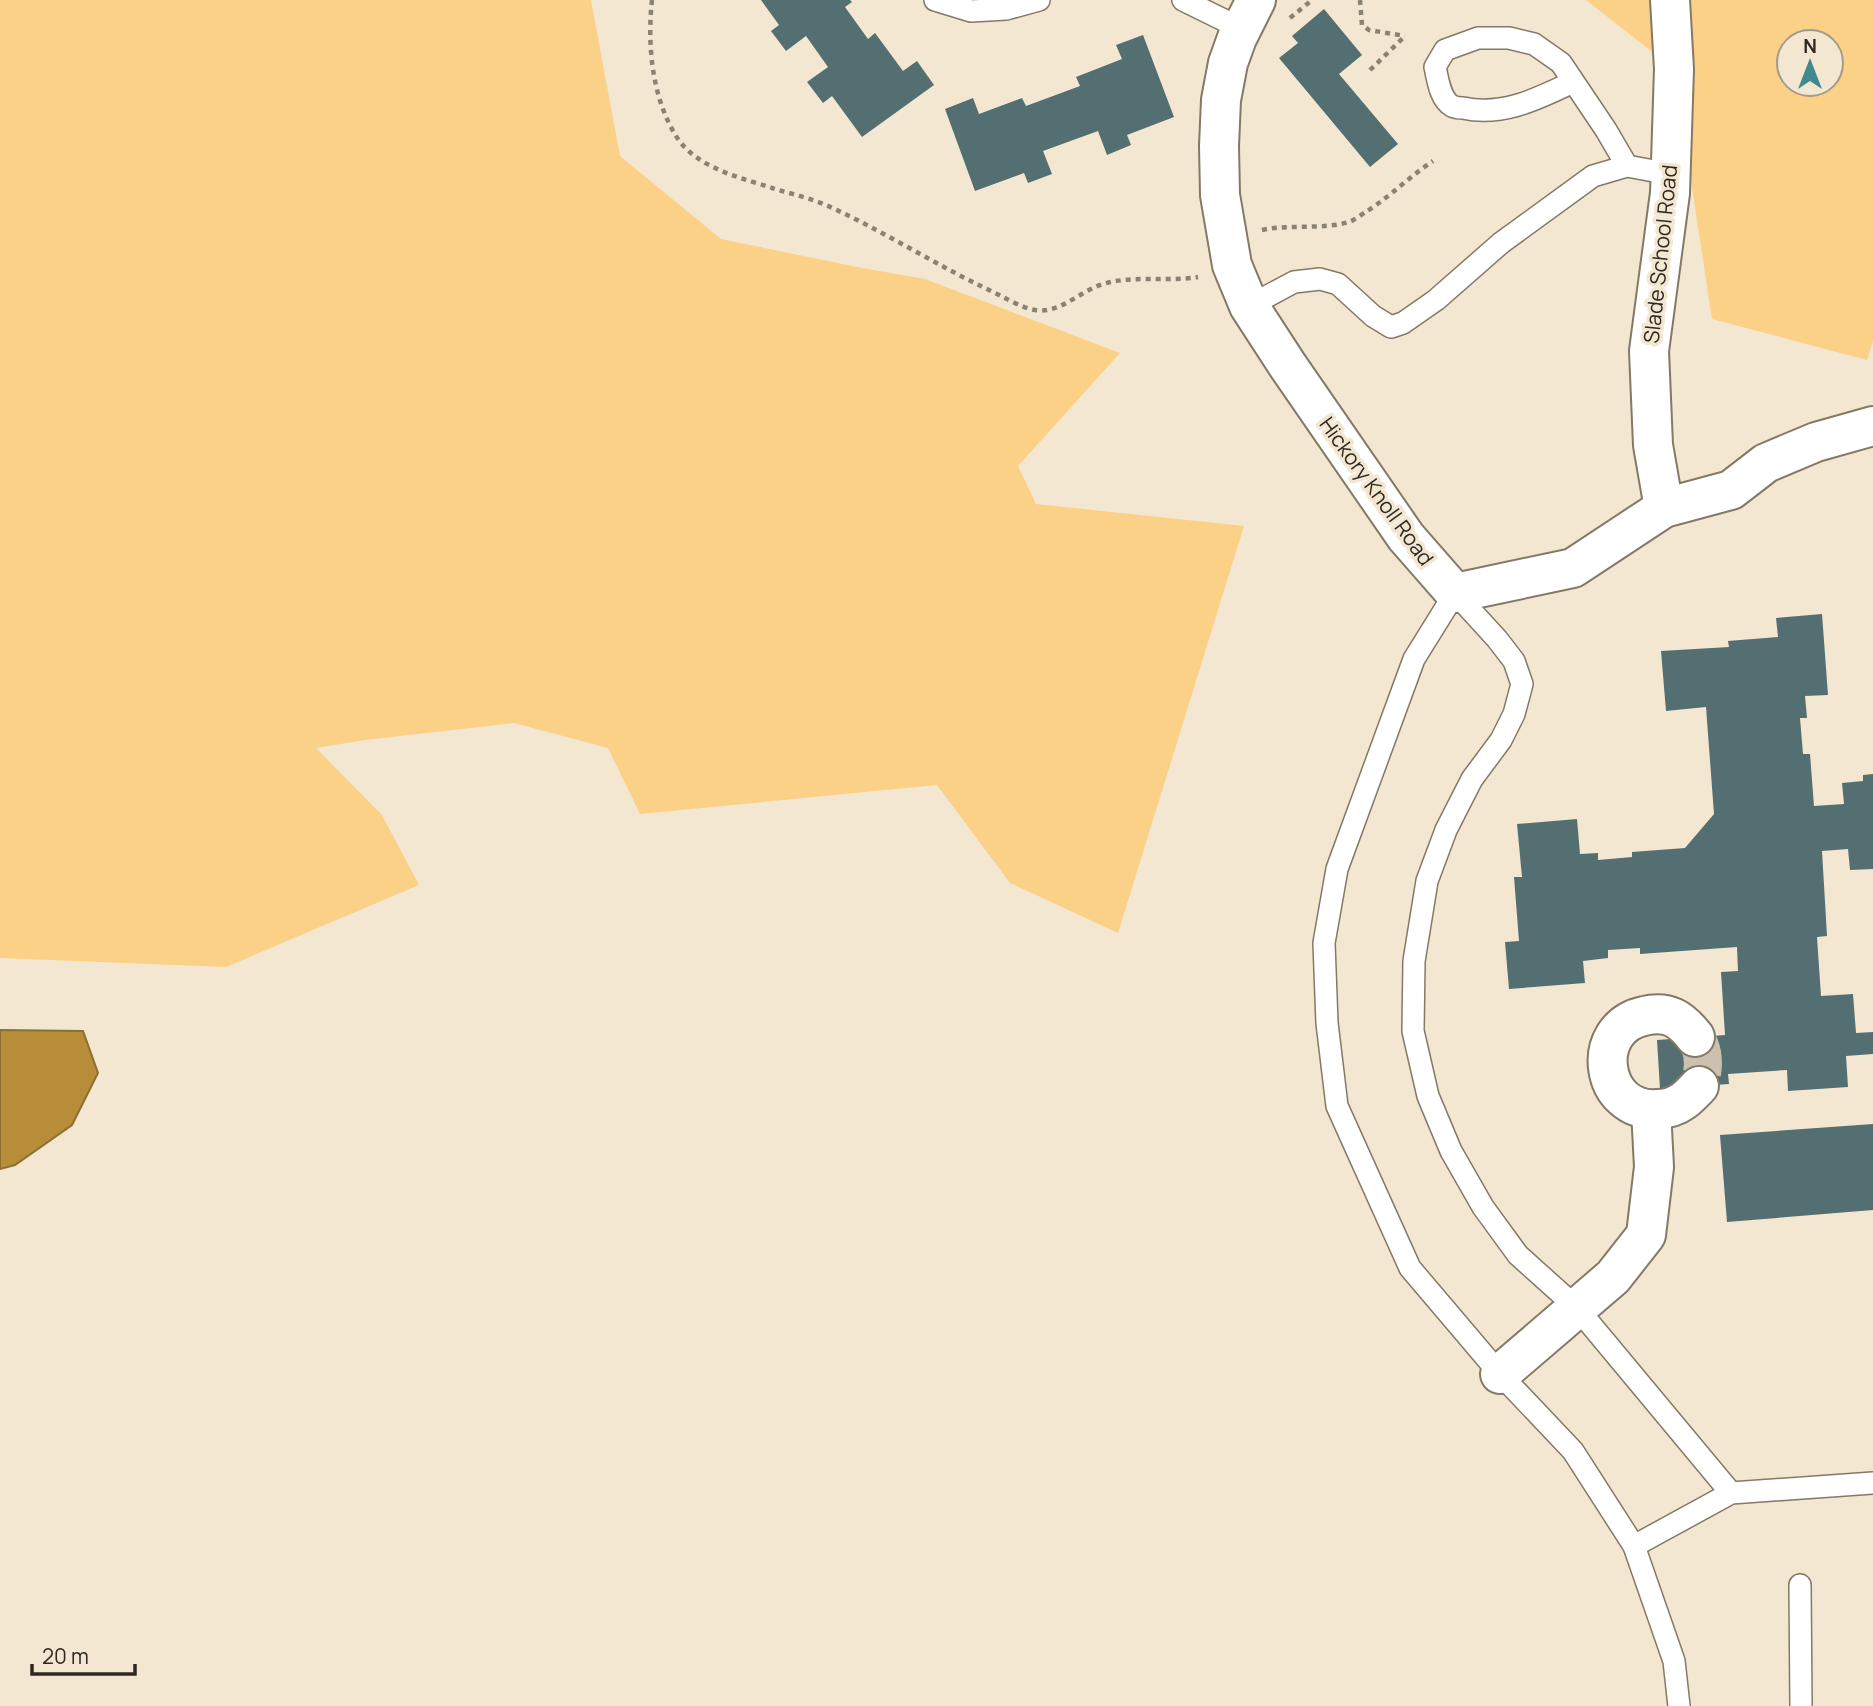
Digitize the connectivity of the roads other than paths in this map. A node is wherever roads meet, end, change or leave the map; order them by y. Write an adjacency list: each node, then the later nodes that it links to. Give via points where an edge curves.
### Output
1 (936, 0): 2 (lane, via 971,11 1006,9)
2 (1039, 0)
3 (1183, 0): 5 (lane)
4 (1670, 0): 8 (street, Slade School Road, via 1674,69)
5 (1262, 17): 9 (street, Hickory Knoll Road, via 1228,63 1221,100 1220,195 1229,251)
6 (1573, 82): 6 (lane, via 1561,63 1534,44 1509,37 1478,38 1445,50 1435,67 1440,91 1452,106 1476,111 1508,109); 7 (lane)
7 (1627, 166): 8 (lane); 9 (lane, via 1593,176 1403,323 1391,327 1373,317 1338,284 1320,279 1294,282)
8 (1670, 174): 11 (street, Slade School Road, via 1649,351 1653,445)
9 (1248, 306): 12 (street, Hickory Knoll Road, via 1406,537)
10 (1873, 426): 11 (street, via 1816,442 1766,463 1731,490)
11 (1664, 508): 12 (street, via 1573,568)
12 (1455, 593): 16 (lane, via 1514,661 1522,684 1514,714 1472,779 1427,881 1414,961 1413,1031 1428,1096 1451,1151 1483,1207 1518,1255); 17 (lane, via 1414,659 1337,869 1324,943 1327,1023 1337,1106 1410,1268)
13 (1695, 1037): 15 (street, via 1683,1022 1653,1013 1625,1024 1615,1036 1608,1051 1612,1083 1621,1097)
14 (1699, 1086): 15 (street, via 1682,1102)
15 (1651, 1110): 16 (street, via 1654,1167 1646,1235 1613,1277)
16 (1577, 1308): 17 (street); 19 (lane)
17 (1500, 1374): 20 (lane, via 1573,1451)
18 (1873, 1483): 19 (lane)
19 (1731, 1493): 20 (lane)
20 (1634, 1546): 22 (lane, via 1674,1661)
21 (1800, 1585): 23 (lane)
22 (1679, 1706)
23 (1801, 1706)

